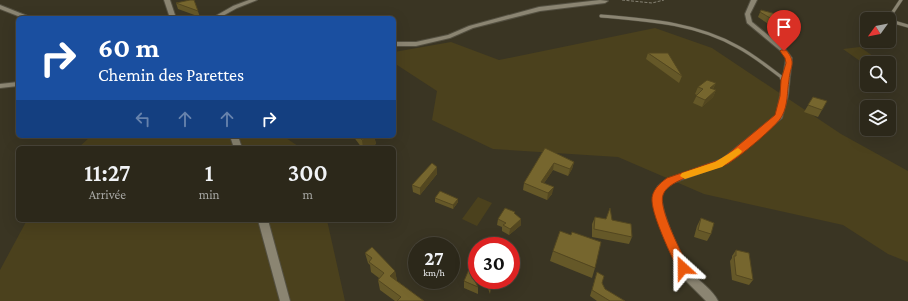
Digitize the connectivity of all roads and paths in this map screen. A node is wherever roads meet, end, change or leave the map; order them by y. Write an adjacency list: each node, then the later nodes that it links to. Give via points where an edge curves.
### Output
1 (166, 0): 10 (street)
2 (254, 0): 11 (street)
3 (622, 0): 4 (path, via 652,3)
4 (664, 0)
5 (754, 0): 15 (street, via 748,8 747,18 789,58)
6 (901, 0): 13 (lane, via 889,18)
7 (605, 1): 14 (street, via 539,9 471,27 450,36 416,44)
8 (0, 7): 9 (street)
9 (23, 16)
10 (172, 16)
11 (219, 16)
12 (601, 16): 15 (lane, via 674,23 722,39 738,46)
13 (908, 26)
14 (396, 44)
15 (785, 80): 20 (street, via 784,96 778,116 769,126 725,161 670,181 658,194 657,201 666,230 683,268)
16 (16, 84): 17 (street)
17 (0, 86)
18 (264, 222): 19 (street)
19 (286, 301)
20 (713, 301)

